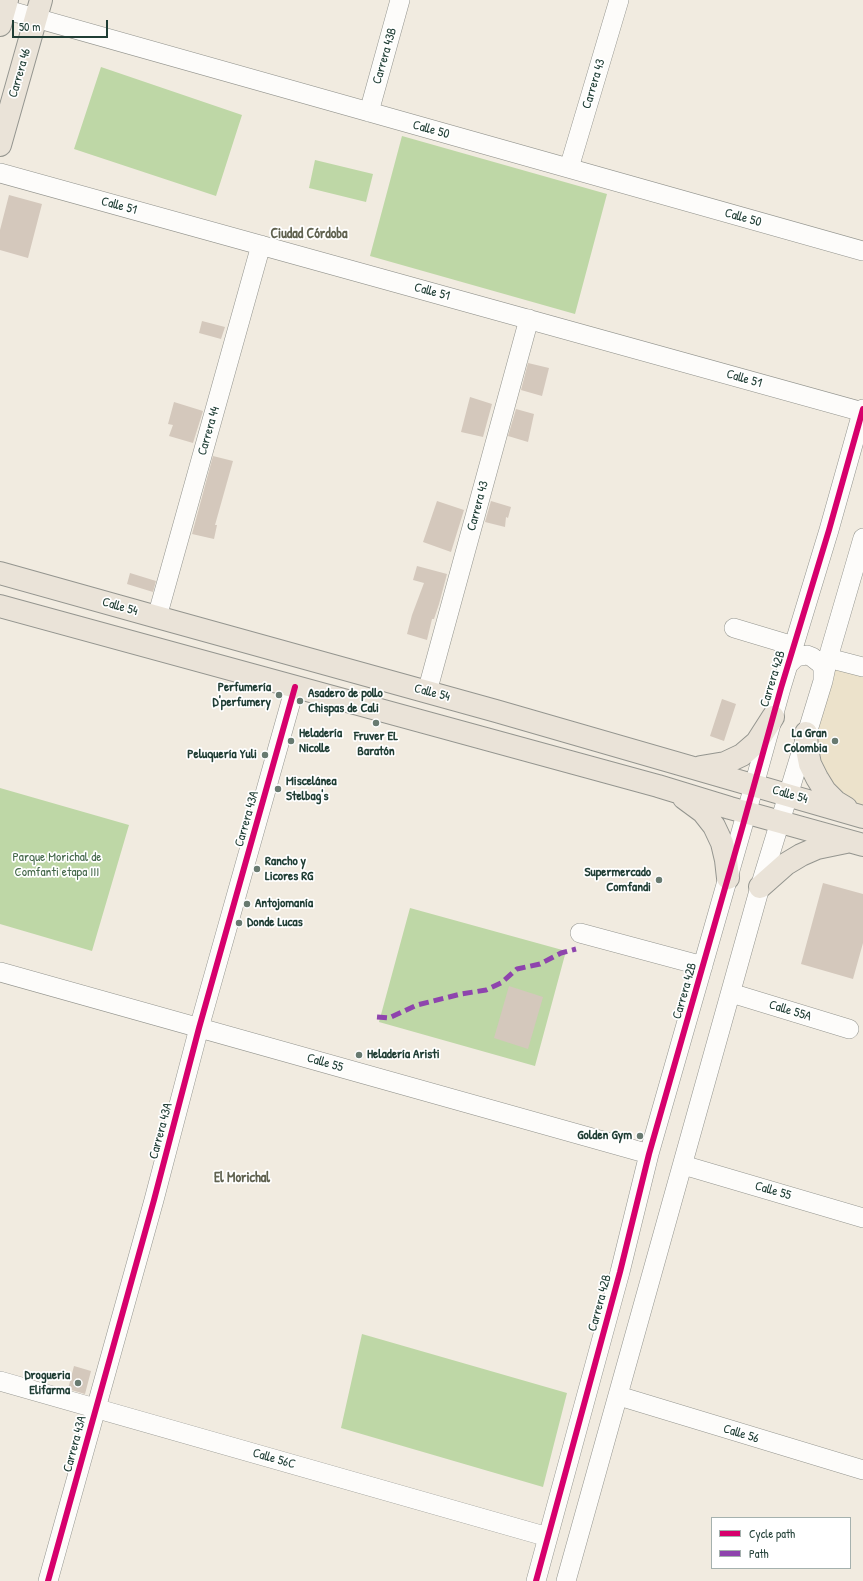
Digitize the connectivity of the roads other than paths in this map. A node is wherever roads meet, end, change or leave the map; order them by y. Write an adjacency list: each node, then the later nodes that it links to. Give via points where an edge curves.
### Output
1 (400, 0): 5 (street, Carrera 43B)
2 (619, 0): 7 (street, Carrera 43)
3 (38, 9): 4 (street, Calle 50); 5 (street, Calle 50); 6 (main road, Carrera 46)
4 (3, 10)
5 (369, 112): 7 (street, Calle 50)
6 (0, 145)
7 (569, 168): 10 (street, Calle 50)
8 (0, 173): 9 (street, Calle 51)
9 (261, 245): 11 (street, Calle 51); 16 (street, Carrera 44)
10 (863, 251)
11 (529, 319): 12 (street, Calle 51); 24 (street, Carrera 43)
12 (863, 411): 18 (street, Carrera 42B)
13 (863, 538): 19 (street)
14 (0, 573): 16 (main road, Calle 54)
15 (0, 606): 23 (main road)
16 (157, 617): 24 (main road, Calle 54)
17 (734, 628): 18 (street)
18 (794, 646): 20 (street, Carrera 42B)
19 (828, 658): 21 (street); 22 (street)
20 (788, 665): 22 (street, via 791,660 801,655 812,657 823,669); 25 (street, Carrera 42B)
21 (863, 667)
22 (823, 681): 26 (street)
23 (295, 687): 29 (main road); 41 (street, Carrera 43A)
24 (427, 692): 27 (main road, Calle 54)
25 (773, 717): 27 (main road, via 757,742 735,759 716,766); 28 (street, Carrera 42B)
26 (806, 734): 30 (street); 32 (main road, via 810,764 825,791 849,811)
27 (689, 766): 28 (main road, Calle 54)
28 (754, 785): 30 (main road, Calle 54); 31 (street, Carrera 42B)
29 (658, 786): 31 (main road); 35 (main road, via 690,801 714,826 722,843)
30 (788, 795): 32 (main road, Calle 54); 33 (street)
31 (747, 813): 33 (main road); 35 (street, Carrera 42B)
32 (863, 817)
33 (781, 822): 34 (main road); 36 (street)
34 (857, 843): 36 (main road, via 834,843 801,855 786,864)
35 (728, 878): 38 (street, Carrera 42B)
36 (760, 887): 40 (street)
37 (580, 933): 38 (street)
38 (703, 966): 43 (street, Carrera 42B)
39 (0, 972): 41 (street, Calle 55)
40 (731, 993): 42 (street, Calle 55A); 44 (street)
41 (199, 1028): 43 (street, Calle 55); 48 (street, Carrera 43A)
42 (849, 1029)
43 (650, 1154): 50 (street, Carrera 42B)
44 (682, 1165): 45 (street, Calle 55); 47 (street)
45 (863, 1218)
46 (0, 1381): 48 (street, Calle 56C)
47 (619, 1396): 49 (street, Calle 56); 53 (street)
48 (96, 1408): 50 (street, Calle 56C); 51 (street, Carrera 43A)
49 (863, 1470)
50 (548, 1537): 52 (street, Carrera 42B)
51 (48, 1581)
52 (536, 1581)
53 (566, 1581)

